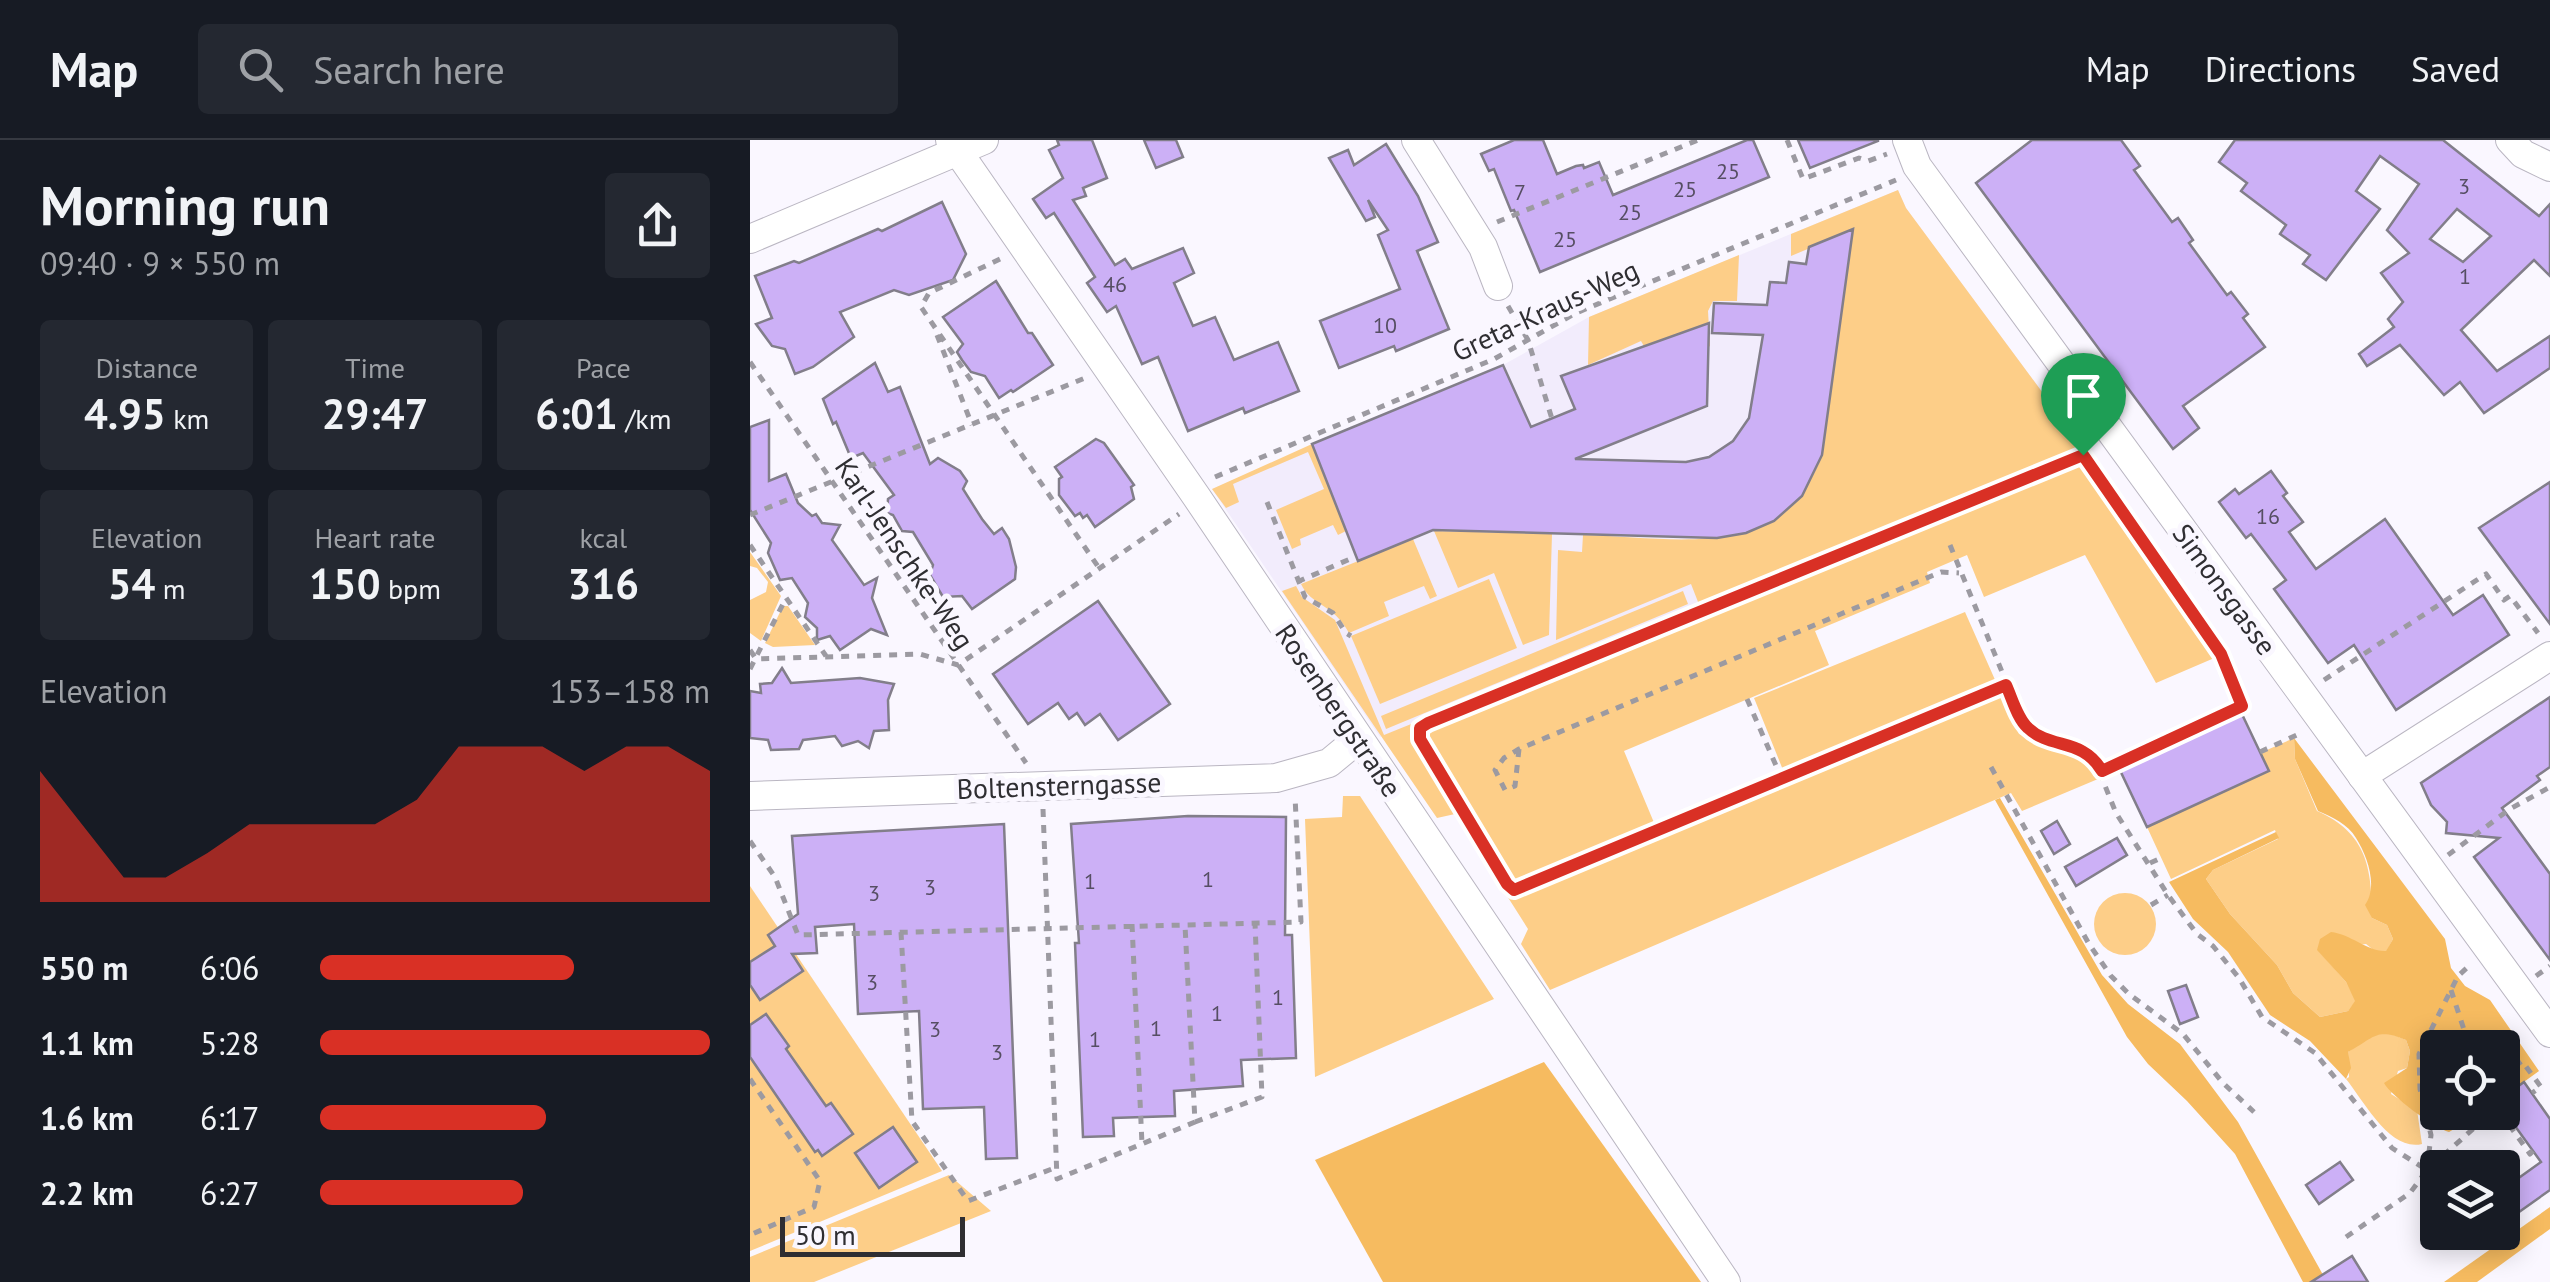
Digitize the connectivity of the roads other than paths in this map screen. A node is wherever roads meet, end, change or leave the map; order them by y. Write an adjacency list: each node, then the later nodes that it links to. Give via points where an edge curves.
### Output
1 (1416, 140): 7 (street, via 1483,246)
2 (2510, 140): 5 (street)
3 (964, 144): 6 (street); 9 (street, Rosenbergstraße, via 1024,247)
4 (1899, 146): 10 (street, Simonsgasse)
5 (2550, 167)
6 (750, 239)
7 (1498, 286)
8 (2548, 650): 10 (street)
9 (1358, 739): 11 (street, Boltensterngasse, via 1329,763 1276,778); 13 (street, Rosenbergstraße)
10 (2362, 776): 12 (street, Simonsgasse)
11 (750, 796)
12 (2550, 1034)
13 (1726, 1282)

